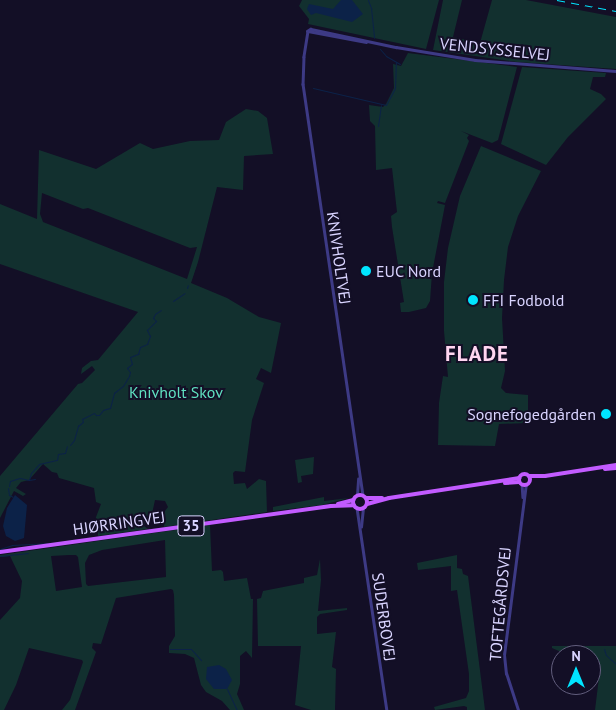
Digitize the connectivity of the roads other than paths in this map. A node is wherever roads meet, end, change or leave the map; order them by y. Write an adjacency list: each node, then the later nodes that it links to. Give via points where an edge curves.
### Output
1 (310, 31): 2 (street, VENDSYSSELVEJ, via 475,60); 4 (street, KNIVHOLTVEJ, via 303,66 304,89)
2 (616, 71)
3 (616, 466): 5 (main road)
4 (359, 477): 7 (street, KNIVHOLTVEJ); 8 (street, KNIVHOLTVEJ)
5 (529, 478): 6 (main road); 6 (main road, via 522,474)
6 (521, 482): 9 (main road); 18 (street, TOFTEGÅRDSVEJ, via 523,498 504,660)
7 (357, 495): 8 (main road); 10 (main road)
8 (364, 497): 9 (main road); 11 (main road)
9 (389, 498): 11 (main road)
10 (353, 500): 12 (main road, HJØRRINGVEJ / 35); 13 (main road)
11 (367, 504): 14 (main road)
12 (331, 506): 13 (main road, HJØRRINGVEJ / 35); 16 (main road, HJØRRINGVEJ / 35)
13 (356, 507): 14 (main road, 35); 15 (street, SUDERBOVEJ)
14 (363, 508): 15 (street, SUDERBOVEJ)
15 (360, 528): 17 (street, SUDERBOVEJ)
16 (0, 552)
17 (386, 710)
18 (518, 710)

